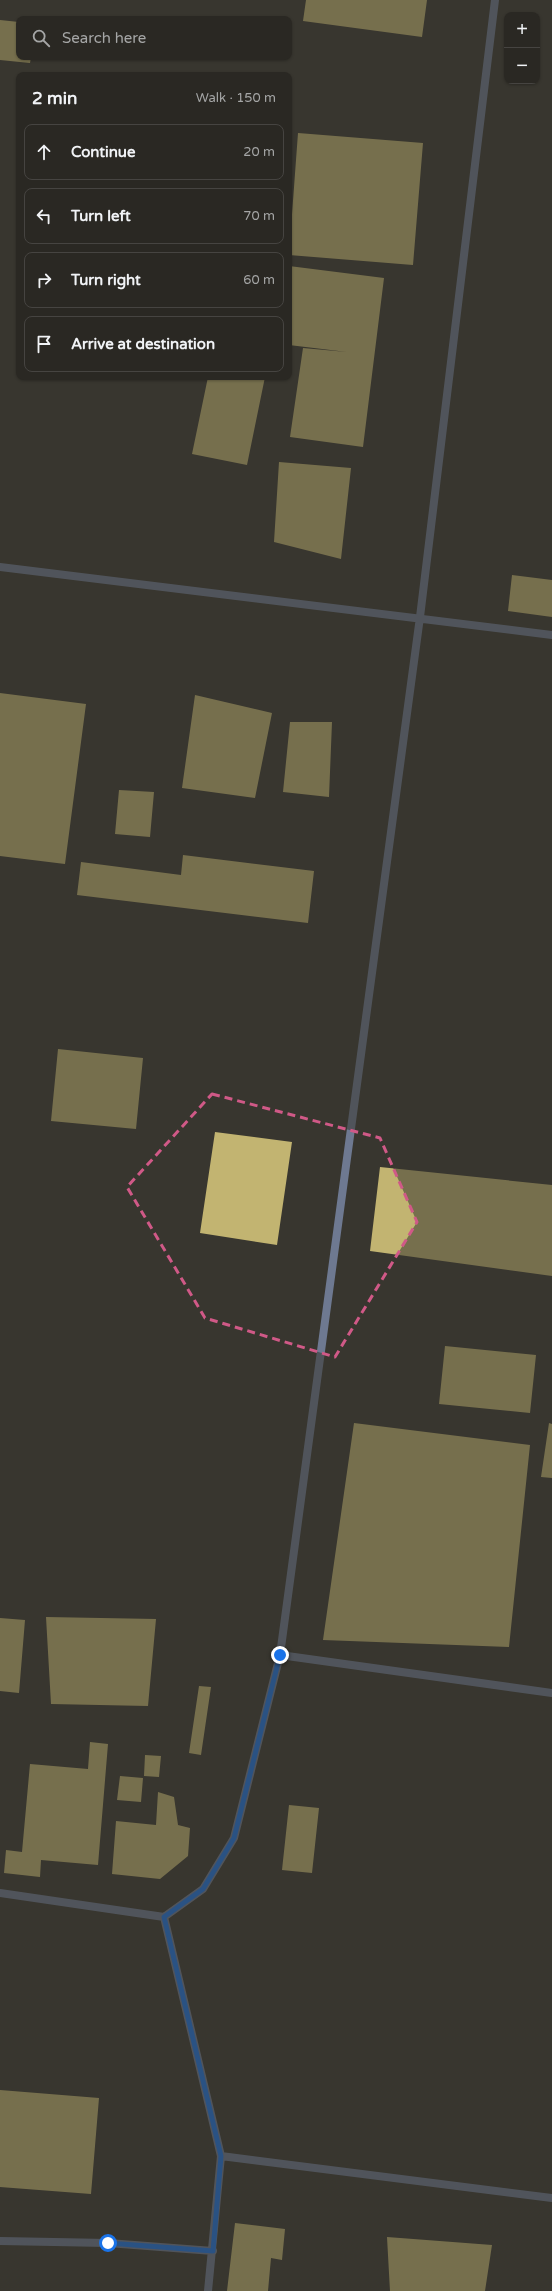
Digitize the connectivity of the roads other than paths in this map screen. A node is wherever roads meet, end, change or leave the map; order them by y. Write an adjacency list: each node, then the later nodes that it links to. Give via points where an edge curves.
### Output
1 (495, 0): 3 (street)
2 (0, 567): 3 (street)
3 (420, 617): 4 (street); 5 (street)
4 (552, 635)
5 (280, 1655): 6 (street); 8 (street, via 234,1838 203,1889)
6 (552, 1693)
7 (0, 1893): 8 (street)
8 (164, 1917): 9 (street)
9 (221, 2156): 10 (street); 12 (street)
10 (552, 2198)
11 (0, 2241): 12 (street, via 108,2243)
12 (213, 2251): 13 (street)
13 (208, 2291)

